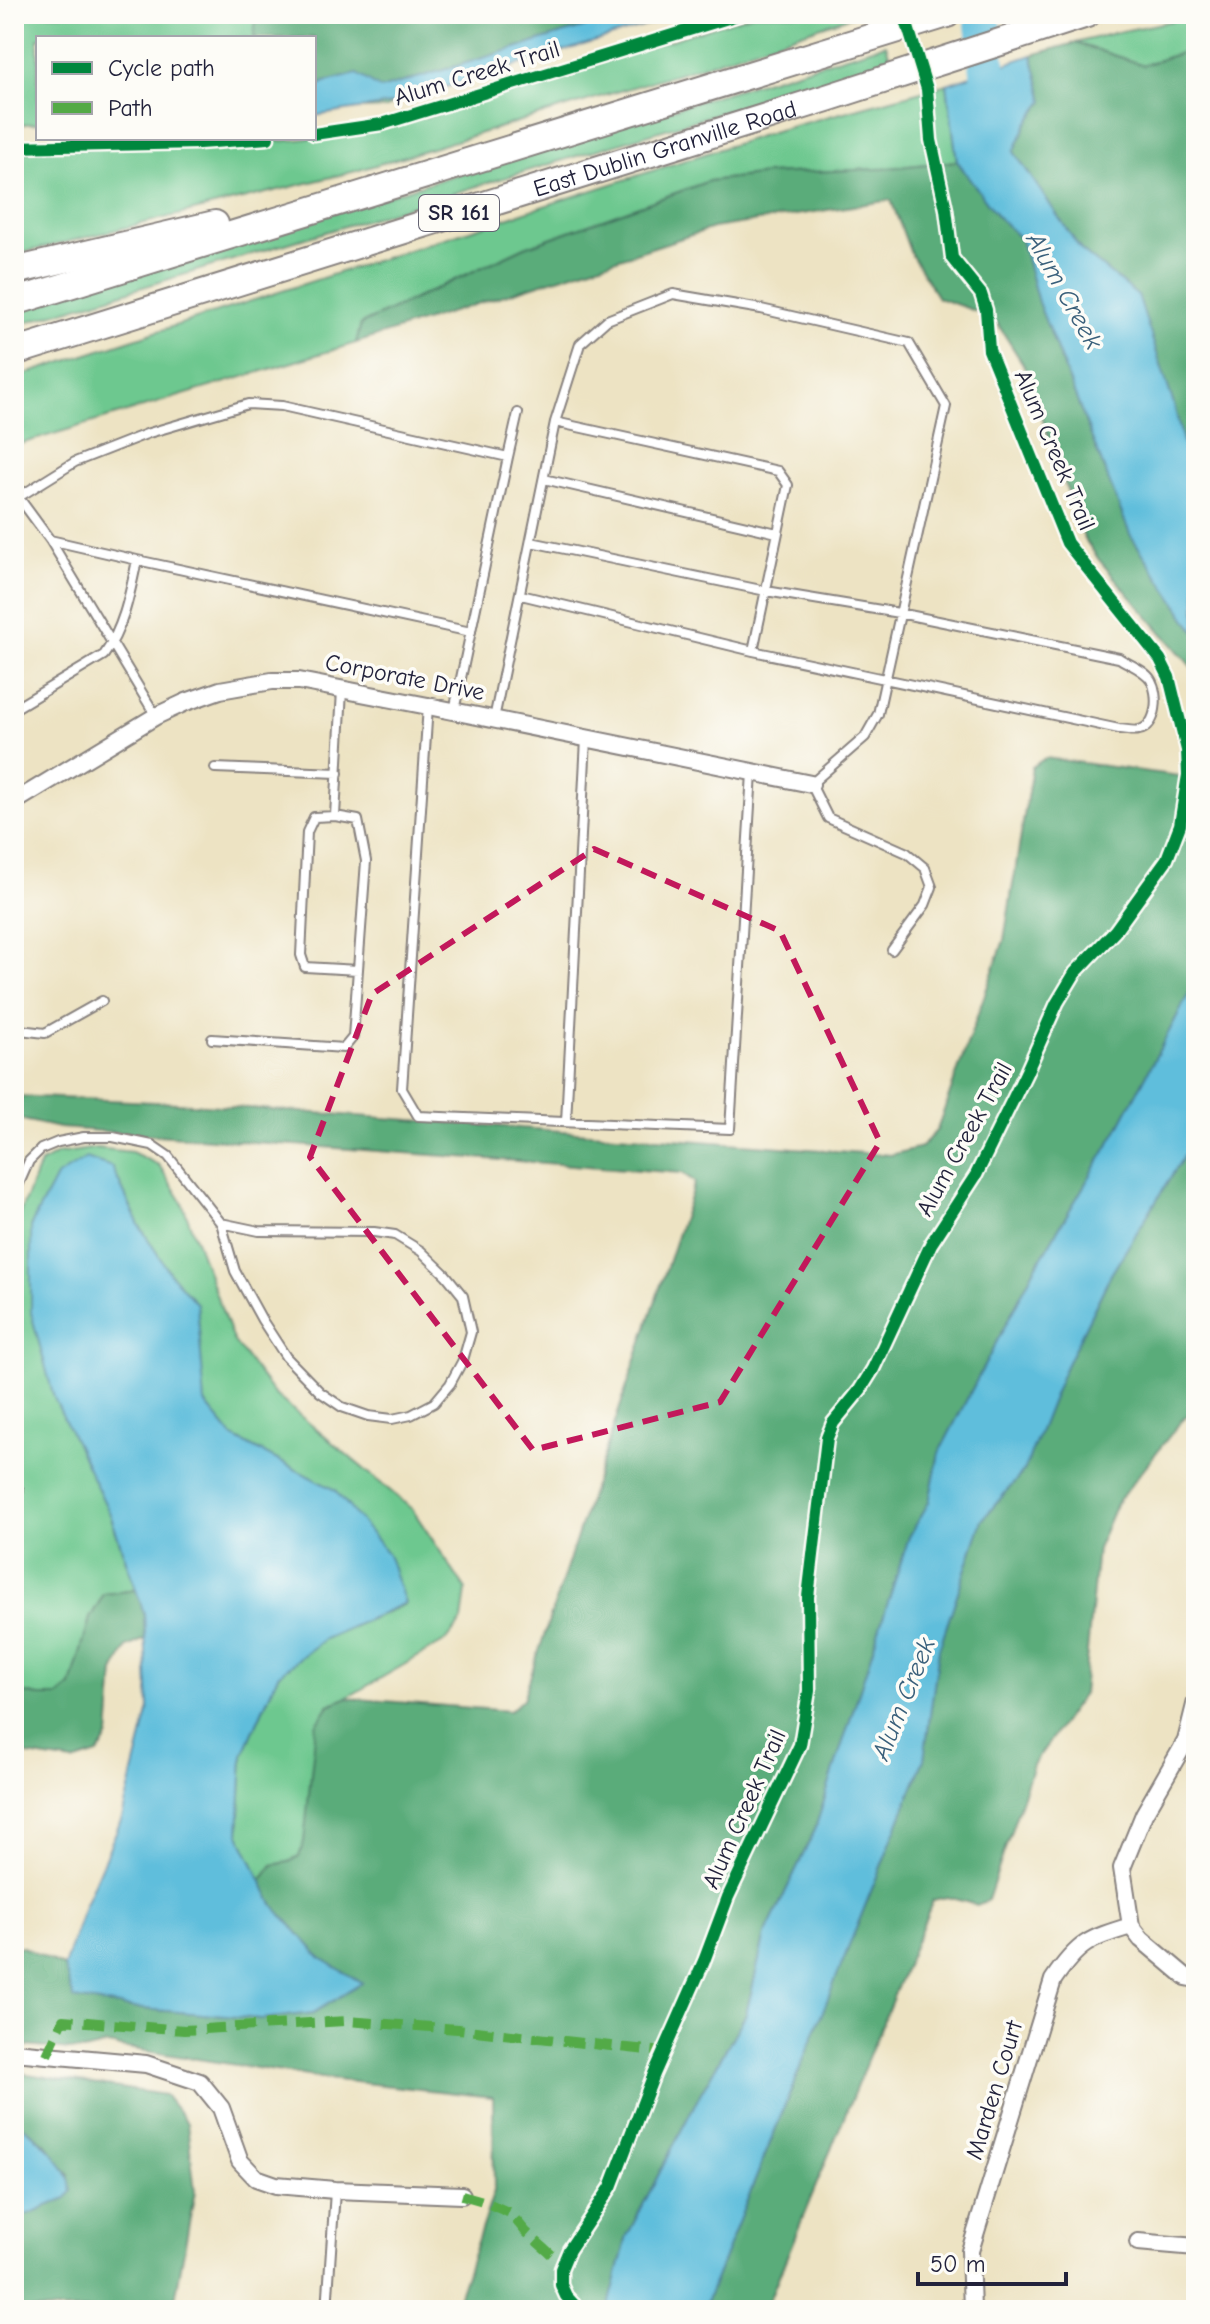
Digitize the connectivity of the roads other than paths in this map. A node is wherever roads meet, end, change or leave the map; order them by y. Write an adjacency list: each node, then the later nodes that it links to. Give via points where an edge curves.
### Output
1 (947, 14): 3 (main road, East Dublin Granville Road / SR 161)
2 (1079, 16): 6 (main road, East Dublin Granville Road / SR 161)
3 (433, 173): 4 (main road); 5 (main road, East Dublin Granville Road / SR 161)
4 (14, 271)
5 (14, 302)
6 (14, 354)
7 (518, 413): 9 (lane)
8 (555, 422): 10 (lane); 12 (lane, via 778,471 788,485); 18 (lane, via 580,344 607,320 673,294 909,343 946,406)
9 (508, 457): 11 (lane, via 282,406 248,404 75,462); 19 (lane)
10 (544, 479): 12 (lane); 14 (lane)
11 (16, 497): 13 (lane)
12 (777, 533): 16 (lane)
13 (50, 540): 15 (lane); 20 (lane)
14 (531, 542): 16 (lane); 17 (lane)
15 (137, 560): 19 (lane); 20 (lane)
16 (766, 591): 18 (lane); 21 (lane)
17 (521, 595): 21 (lane); 28 (lane)
18 (899, 613): 22 (lane); 22 (lane, via 1119,658 1149,677 1155,714 1138,731 1119,729)
19 (471, 632): 26 (lane)
20 (113, 642): 25 (lane, via 104,655); 27 (lane)
21 (753, 651): 22 (lane)
22 (885, 678): 33 (lane, via 878,714 865,737)
23 (342, 689): 24 (street, Corporate Drive); 27 (street, Corporate Drive, via 299,681 252,683); 31 (lane)
24 (428, 706): 26 (street, Corporate Drive); 41 (lane, via 402,1089 418,1116)
25 (14, 709)
26 (454, 711): 28 (street, Corporate Drive)
27 (156, 716): 34 (street, Corporate Drive)
28 (494, 719): 29 (street, Corporate Drive)
29 (586, 738): 32 (street, Corporate Drive); 41 (lane)
30 (215, 768): 31 (lane)
31 (338, 773): 35 (lane)
32 (752, 773): 33 (street, Corporate Drive); 41 (lane, via 730,1129)
33 (811, 784): 36 (lane, via 828,818 907,853 925,868 932,887 925,905)
34 (14, 802)
35 (335, 816): 37 (lane, via 358,820 366,861); 37 (lane, via 314,817 307,832 301,955 305,967)
36 (892, 950)
37 (358, 970): 40 (lane, via 353,1037 344,1048)
38 (102, 1001): 39 (lane, via 45,1033)
39 (14, 1026)
40 (212, 1039)
41 (566, 1122)
42 (14, 1195): 43 (lane, via 29,1161 41,1149 84,1137 113,1137 152,1145 168,1156)
43 (221, 1223): 43 (lane, via 235,1271 262,1320 286,1357 320,1392 342,1407 392,1419 434,1403 450,1384 471,1332 463,1296 421,1251 384,1233 259,1231)
44 (1196, 1701): 45 (street, via 1186,1741 1144,1814 1122,1868)
45 (1131, 1926): 46 (street, via 1186,1977); 53 (street, Marden Court, via 1097,1936 1071,1954 1053,1980 970,2251)
46 (1196, 1979)
47 (14, 2052): 48 (street, via 146,2064 200,2082 221,2108 240,2161 256,2178)
48 (335, 2190): 49 (street); 52 (lane)
49 (462, 2195)
50 (1138, 2242): 51 (street)
51 (1196, 2247)
52 (327, 2310)
53 (972, 2310)

